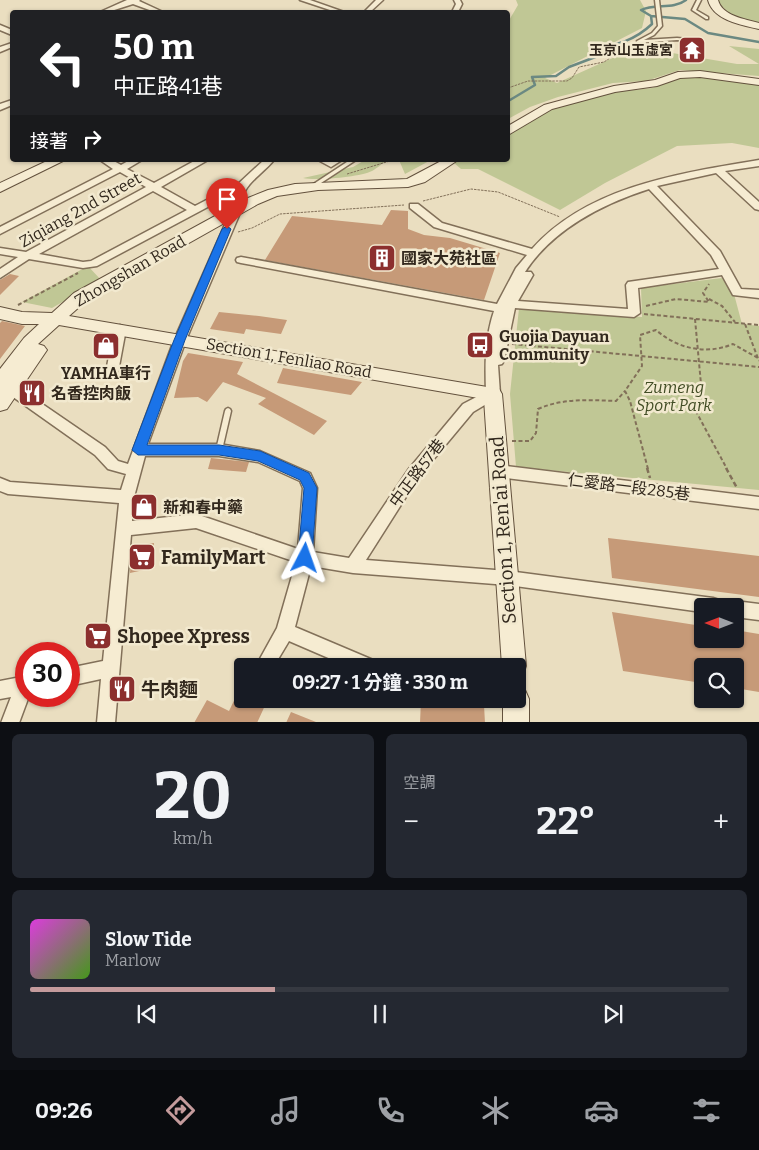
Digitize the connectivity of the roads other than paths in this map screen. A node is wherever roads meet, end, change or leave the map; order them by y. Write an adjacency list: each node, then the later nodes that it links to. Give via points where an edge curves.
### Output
1 (303, 0): 9 (street)
2 (380, 0): 10 (street)
3 (699, 0): 11 (lane, via 694,10)
4 (712, 0): 12 (main road, via 720,12)
5 (133, 1): 7 (street); 8 (street)
6 (657, 4): 13 (lane, via 660,26 638,42)
7 (108, 10)
8 (155, 10)
9 (335, 10)
10 (368, 10)
11 (707, 18)
12 (759, 26)
13 (699, 41)
14 (759, 82): 15 (main road, via 678,74 648,85 614,89 548,107)
15 (510, 130)
16 (56, 162): 31 (main road)
17 (109, 162): 24 (street)
18 (133, 162): 24 (street)
19 (199, 162): 29 (street, Ziqiang 2nd Street)
20 (267, 162): 28 (street)
21 (350, 162): 27 (lane)
22 (449, 162): 27 (main road, Zhongshan Road, via 408,183)
23 (759, 163): 26 (street, Section 1, Ren'ai Road)
24 (120, 168): 29 (street); 36 (street)
25 (759, 168): 26 (street, Section 1, Ren'ai Road)
26 (720, 171): 30 (street, Section 1, Ren'ai Road); 33 (street)
27 (319, 182): 35 (main road, Zhongshan Road, via 254,201)
28 (242, 185): 34 (street); 35 (street)
29 (153, 187): 34 (street); 39 (street, Ziqiang 2nd Street)
30 (653, 187): 38 (street, Section 1, Ren'ai Road, via 608,200 571,222); 41 (street, via 716,253); 45 (street, Section 1, Ren'ai Road, via 606,208 570,230 534,264)
31 (0, 188)
32 (410, 206): 38 (street, via 438,225)
33 (759, 207)
34 (193, 209): 39 (street, via 93,264)
35 (235, 213): 47 (main road, Zhongshan Road, via 80,297); 49 (street)
36 (0, 231)
37 (0, 251): 39 (street)
38 (533, 253): 45 (street, Section 1, Ren'ai Road, via 508,287)
39 (27, 256): 42 (street, Ziqiang 2nd Street)
40 (241, 260): 45 (street)
41 (726, 271): 43 (street, via 738,292); 45 (street, via 632,284 634,311)
42 (0, 274)
43 (759, 294)
44 (8, 305): 47 (main road, Section 1, Fenliao Road)
45 (505, 306): 52 (street, Section 1, Ren'ai Road); 52 (street, Section 1, Ren'ai Road, via 492,341 490,368)
46 (0, 313): 47 (main road, Section 1, Fenliao Road, via 22,318)
47 (55, 319): 48 (main road, Section 1, Fenliao Road); 51 (main road, Zhongshan Road, via 44,342)
48 (120, 329): 49 (main road, Section 1, Fenliao Road); 50 (street)
49 (180, 340): 52 (main road, Section 1, Fenliao Road); 55 (street)
50 (112, 372)
51 (3, 383): 53 (main road, Zhongshan Road); 57 (street, via 100,451 113,464)
52 (493, 394): 58 (main road, Section 1, Ren'ai Road); 64 (street, 中正路57巷, via 468,408 413,474)
53 (0, 404)
54 (228, 411): 56 (lane)
55 (138, 450): 56 (street); 57 (street)
56 (219, 450): 63 (street, via 260,457 305,477 310,488)
57 (134, 471): 60 (street)
58 (498, 471): 61 (street, 仁愛路一段285巷); 65 (main road, Section 1, Ren'ai Road)
59 (0, 484): 60 (street, via 8,488)
60 (127, 497): 62 (street)
61 (752, 502)
62 (124, 529): 63 (street, via 196,521); 73 (street)
63 (305, 558): 64 (street); 69 (street)
64 (353, 566): 65 (street)
65 (508, 578): 66 (street); 72 (main road, Section 1, Ren'ai Road)
66 (694, 603)
67 (744, 610): 68 (street)
68 (759, 612)
69 (284, 631): 70 (street); 71 (street)
70 (269, 658)
71 (349, 658)
72 (513, 658)
73 (111, 668): 74 (street); 80 (street)
74 (80, 675)
75 (15, 688): 76 (street)
76 (0, 690)
77 (16, 707): 79 (street)
78 (516, 708): 81 (main road)
79 (10, 722)
80 (106, 722)
81 (516, 722)

